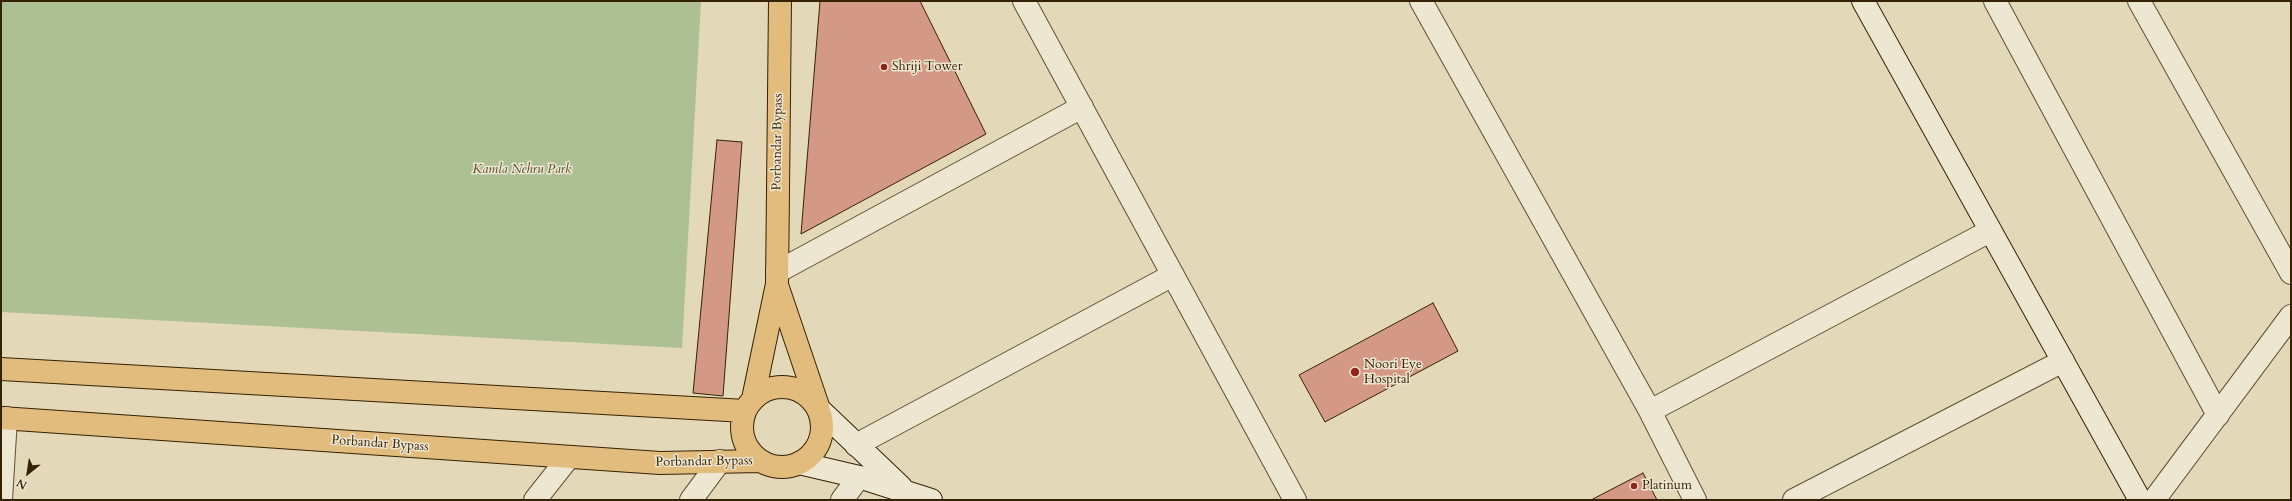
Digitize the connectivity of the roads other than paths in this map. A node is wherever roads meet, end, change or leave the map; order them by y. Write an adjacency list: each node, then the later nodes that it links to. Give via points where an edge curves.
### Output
1 (780, 1): 11 (main road, Porbandar Bypass)
2 (1024, 1): 7 (street)
3 (1421, 1): 17 (street)
4 (1863, 1): 8 (street)
5 (1995, 1): 18 (street)
6 (2140, 1): 9 (street)
7 (1082, 107): 10 (street); 11 (street)
8 (1990, 231): 13 (street); 17 (street)
9 (2291, 273)
10 (1173, 275): 20 (street); 32 (street)
11 (777, 278): 15 (main road); 16 (main road)
12 (2291, 316): 18 (street)
13 (2063, 361): 34 (street); 35 (street)
14 (1, 369): 15 (main road)
15 (749, 405): 16 (main road, via 769,389 788,387 800,390 811,398); 22 (main road, via 742,424 743,438 750,451)
16 (818, 408): 20 (street); 24 (main road, via 822,421 822,434 818,446 811,456)
17 (1650, 410): 33 (street)
18 (2218, 415): 36 (street)
19 (4, 418): 21 (main road, Porbandar Bypass); 27 (street)
20 (856, 445): 26 (street)
21 (569, 457): 23 (main road, Porbandar Bypass, via 660,463); 28 (street)
22 (760, 461): 23 (main road, Porbandar Bypass); 24 (main road, via 772,466 786,467)
23 (720, 462): 29 (street)
24 (799, 463): 25 (street)
25 (859, 477): 26 (street); 30 (street)
26 (903, 489): 31 (street)
27 (1, 500)
28 (535, 500)
29 (690, 500)
30 (842, 500)
31 (932, 500)
32 (1295, 500)
33 (1695, 500)
34 (1794, 500)
35 (2140, 500)
36 (2154, 500)

